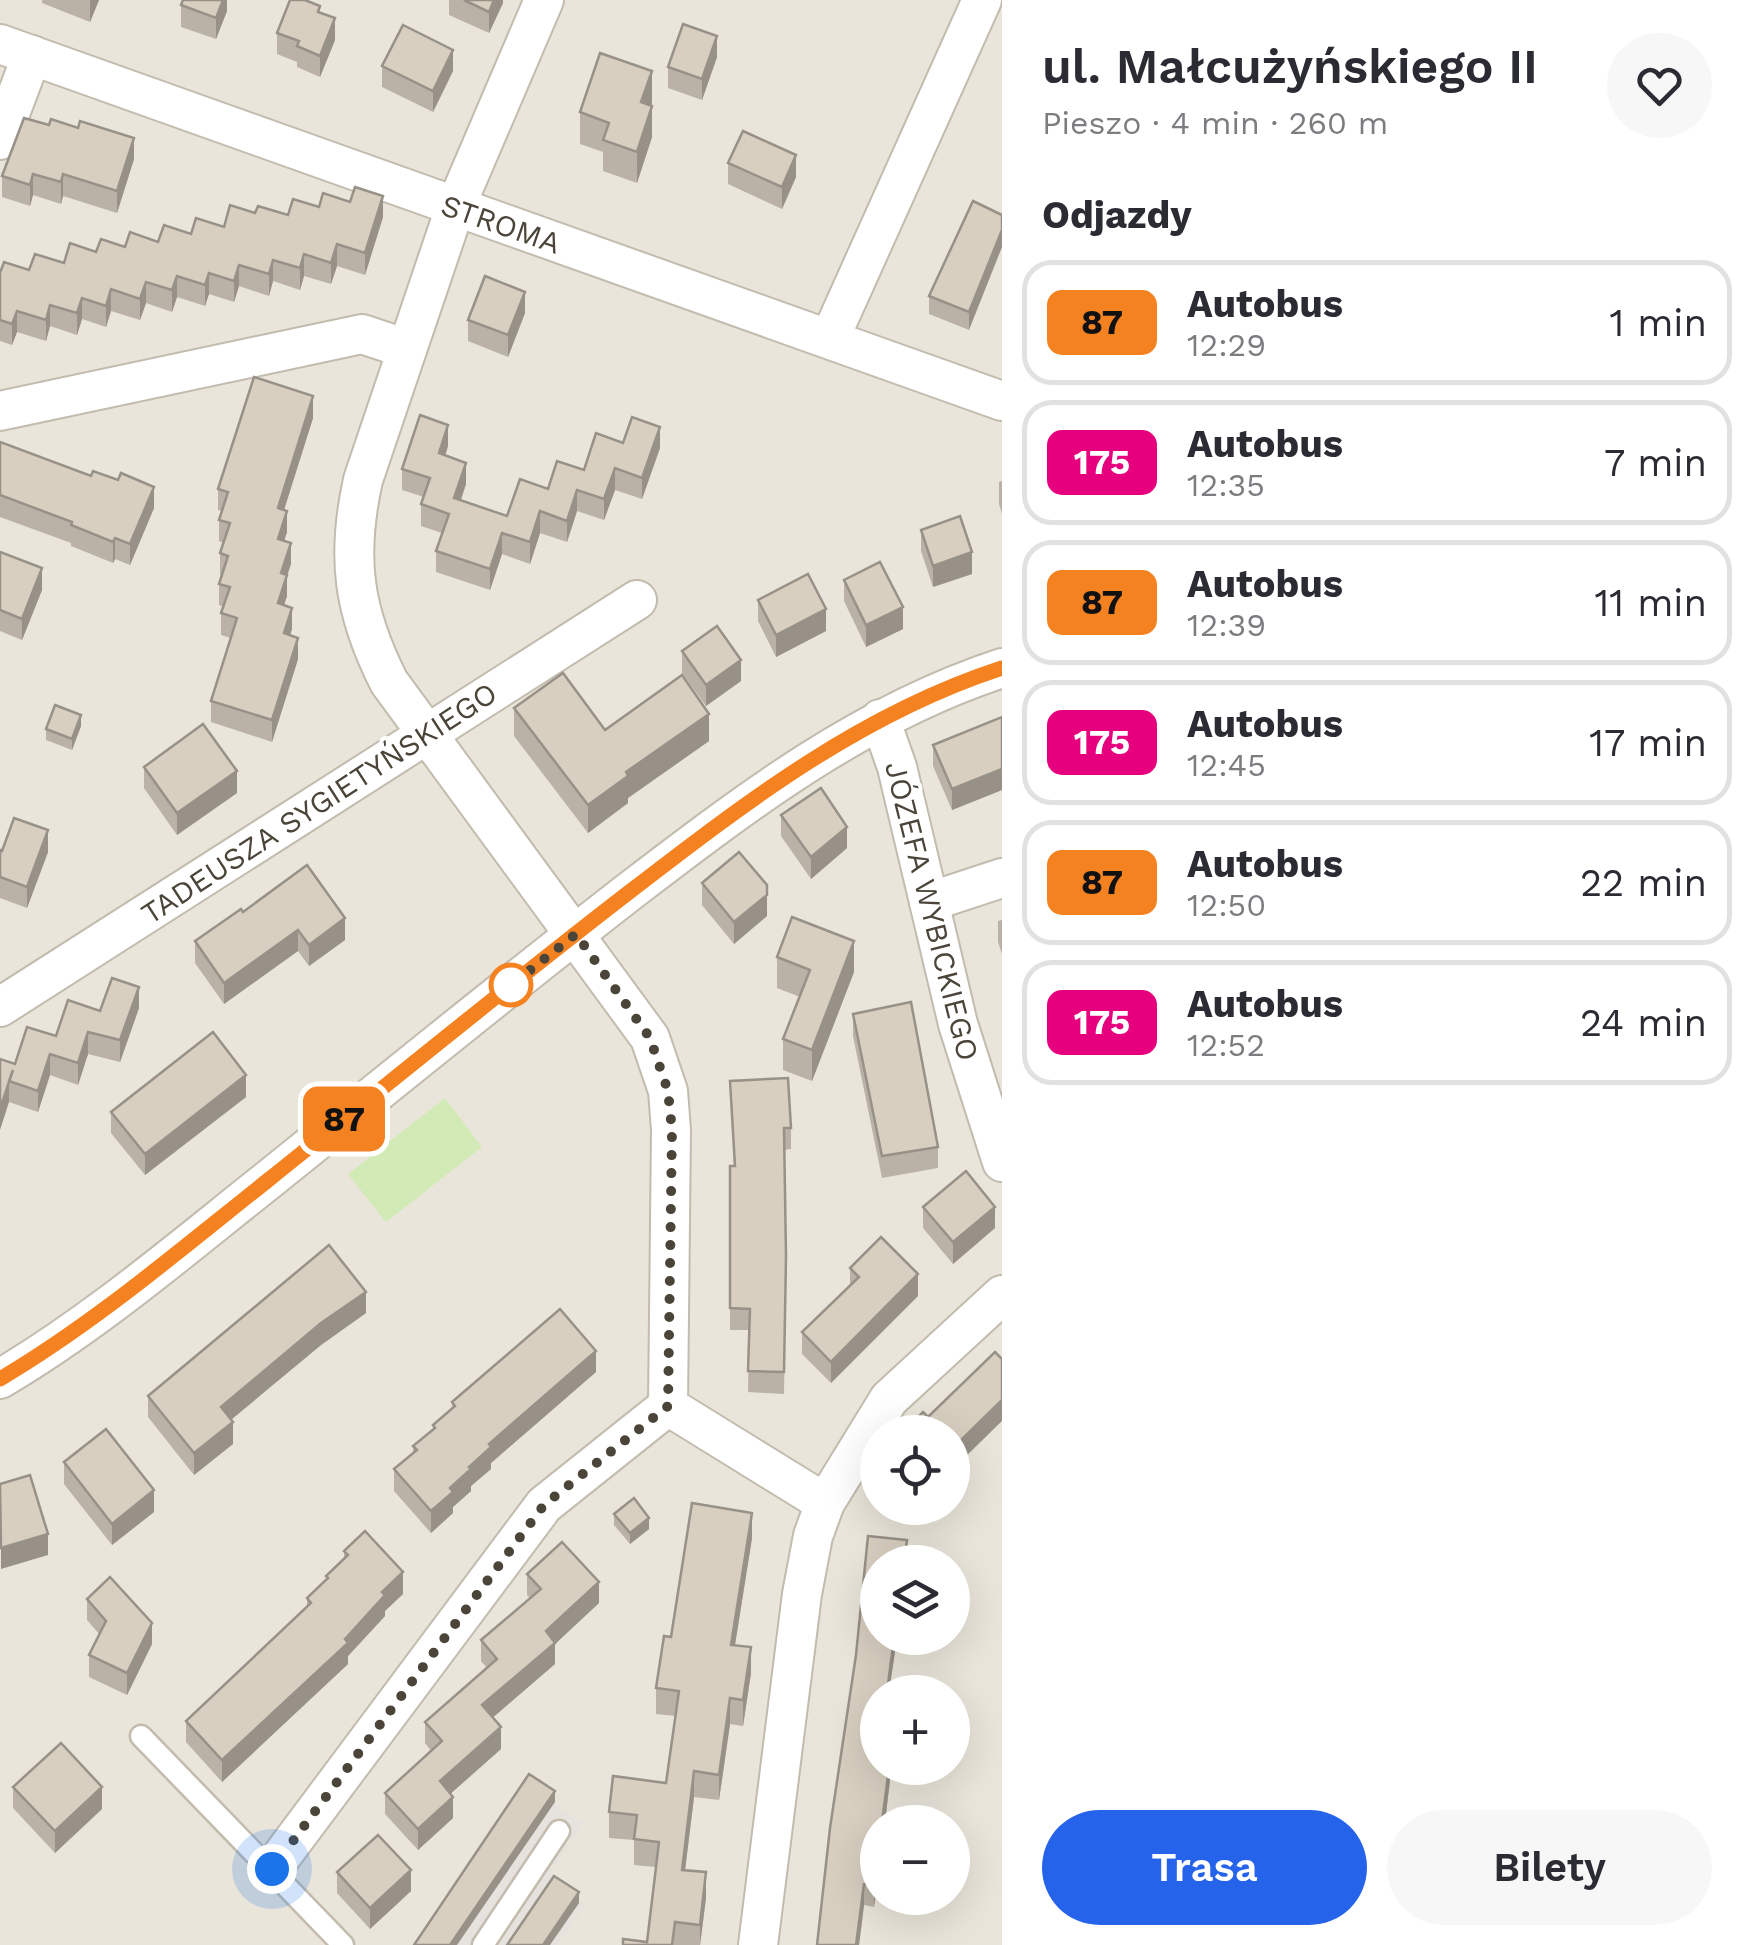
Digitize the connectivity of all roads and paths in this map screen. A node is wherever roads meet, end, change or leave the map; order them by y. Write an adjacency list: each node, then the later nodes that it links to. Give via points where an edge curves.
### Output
1 (544, 0): 5 (street)
2 (982, 0): 6 (street)
3 (16, 49): 4 (street); 5 (street, STROMA)
4 (0, 140)
5 (455, 209): 6 (street, STROMA); 7 (street)
6 (830, 338): 8 (street, STROMA)
7 (408, 349): 9 (street, via 362,334); 13 (street, via 363,480 353,573 374,652)
8 (1002, 401)
9 (0, 411)
10 (638, 600): 13 (street, TADEUSZA SYGIETYŃSKIEGO)
11 (1002, 668): 12 (street)
12 (880, 718): 15 (street, JÓZEFA WYBICKIEGO); 16 (street, via 743,805)
13 (426, 734): 16 (street); 17 (street, TADEUSZA SYGIETYŃSKIEGO)
14 (1002, 878): 15 (street)
15 (929, 902): 18 (street, JÓZEFA WYBICKIEGO, via 958,1024)
16 (576, 934): 20 (street, via 102,1313); 21 (street, via 650,1038 668,1091)
17 (0, 1007)
18 (1002, 1162)
19 (1002, 1294): 22 (street, via 888,1400)
20 (0, 1379)
21 (668, 1406): 22 (street); 25 (street, via 544,1505)
22 (825, 1503): 28 (street, via 802,1594)
23 (141, 1736): 25 (lane)
24 (559, 1831): 27 (lane)
25 (272, 1869): 26 (lane)
26 (343, 1945)
27 (483, 1945)
28 (758, 1945)

